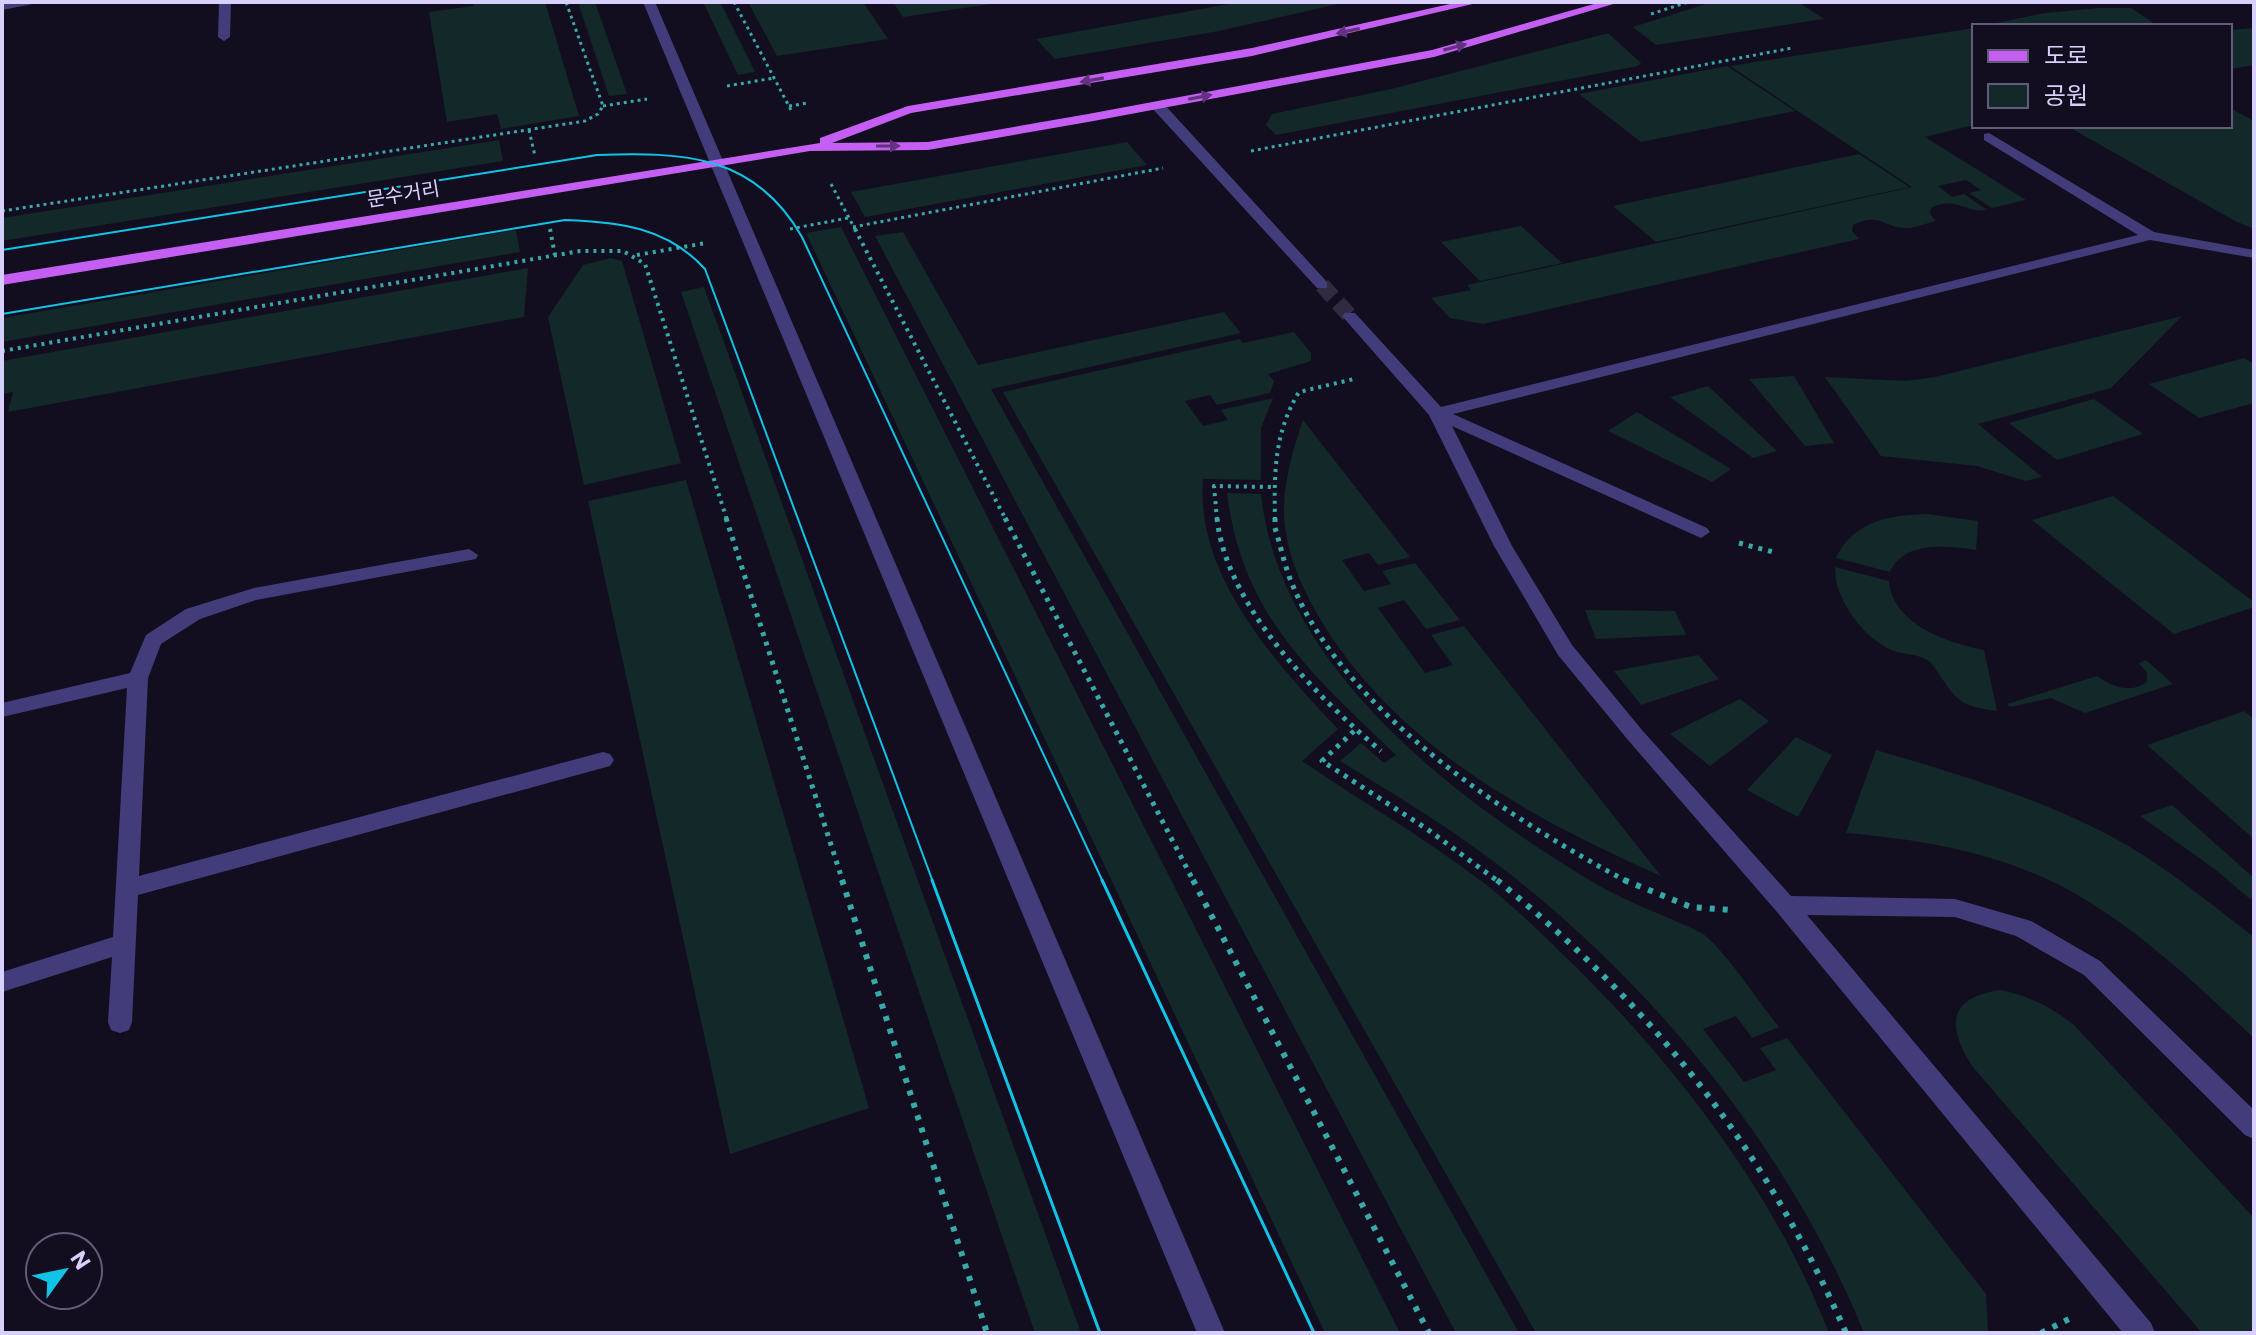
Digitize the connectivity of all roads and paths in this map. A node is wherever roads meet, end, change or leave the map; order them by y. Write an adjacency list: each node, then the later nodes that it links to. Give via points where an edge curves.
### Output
1 (37, 2): 8 (street)
2 (225, 2): 9 (street)
3 (566, 2): 17 (path, via 603,106 585,121)
4 (649, 2): 16 (street)
5 (734, 2): 11 (path)
6 (1475, 2): 14 (main road, one-way to 14, via 1252,52 908,110)
7 (1614, 2): 12 (main road, one-way to 7, via 1434,53)
8 (2, 7)
9 (224, 37)
10 (1792, 48): 15 (path)
11 (774, 78)
12 (1157, 105): 14 (main road, one-way to 12, via 928,146); 15 (street)
13 (1989, 137): 20 (street)
14 (810, 147): 16 (main road, 문수거리)
15 (1206, 160): 19 (path); 23 (street)
16 (714, 162): 22 (main road, 문수거리); 45 (street)
17 (2, 211)
18 (848, 218): 19 (path)
19 (853, 227): 46 (path)
20 (2150, 236): 21 (street); 27 (street)
21 (2254, 254)
22 (2, 280)
23 (1322, 285)
24 (1350, 316): 26 (street)
25 (2, 351): 44 (path, via 580,251 612,248 637,255 645,264)
26 (1398, 369): 27 (street); 28 (path, via 1299,392 1279,431)
27 (1437, 413): 29 (street); 39 (street, via 1503,546 1565,650)
28 (1271, 487): 35 (path, via 1214,486 1229,561 1273,643); 39 (path, via 1281,556 1327,643 1382,711 1439,763 1544,835 1683,905 1709,912)
29 (1701, 532)
30 (1730, 540): 31 (path)
31 (1777, 553)
32 (469, 555): 33 (street, via 254,594 193,614 153,640)
33 (138, 678): 34 (street); 38 (street)
34 (2, 710)
35 (1354, 731): 36 (path); 47 (path, via 1322,761 1451,845 1531,908 1620,993 1695,1077 1804,1240)
36 (1381, 751)
37 (603, 760): 38 (street)
38 (129, 888): 40 (street)
39 (1785, 905): 43 (street, via 1955,908 2023,928 2092,968); 48 (street)
40 (125, 943): 41 (street); 42 (street)
41 (2, 982)
42 (120, 1022)
43 (2254, 1127)
44 (987, 1333)
45 (1211, 1333)
46 (1429, 1333)
47 (1846, 1333)
48 (2141, 1333)

